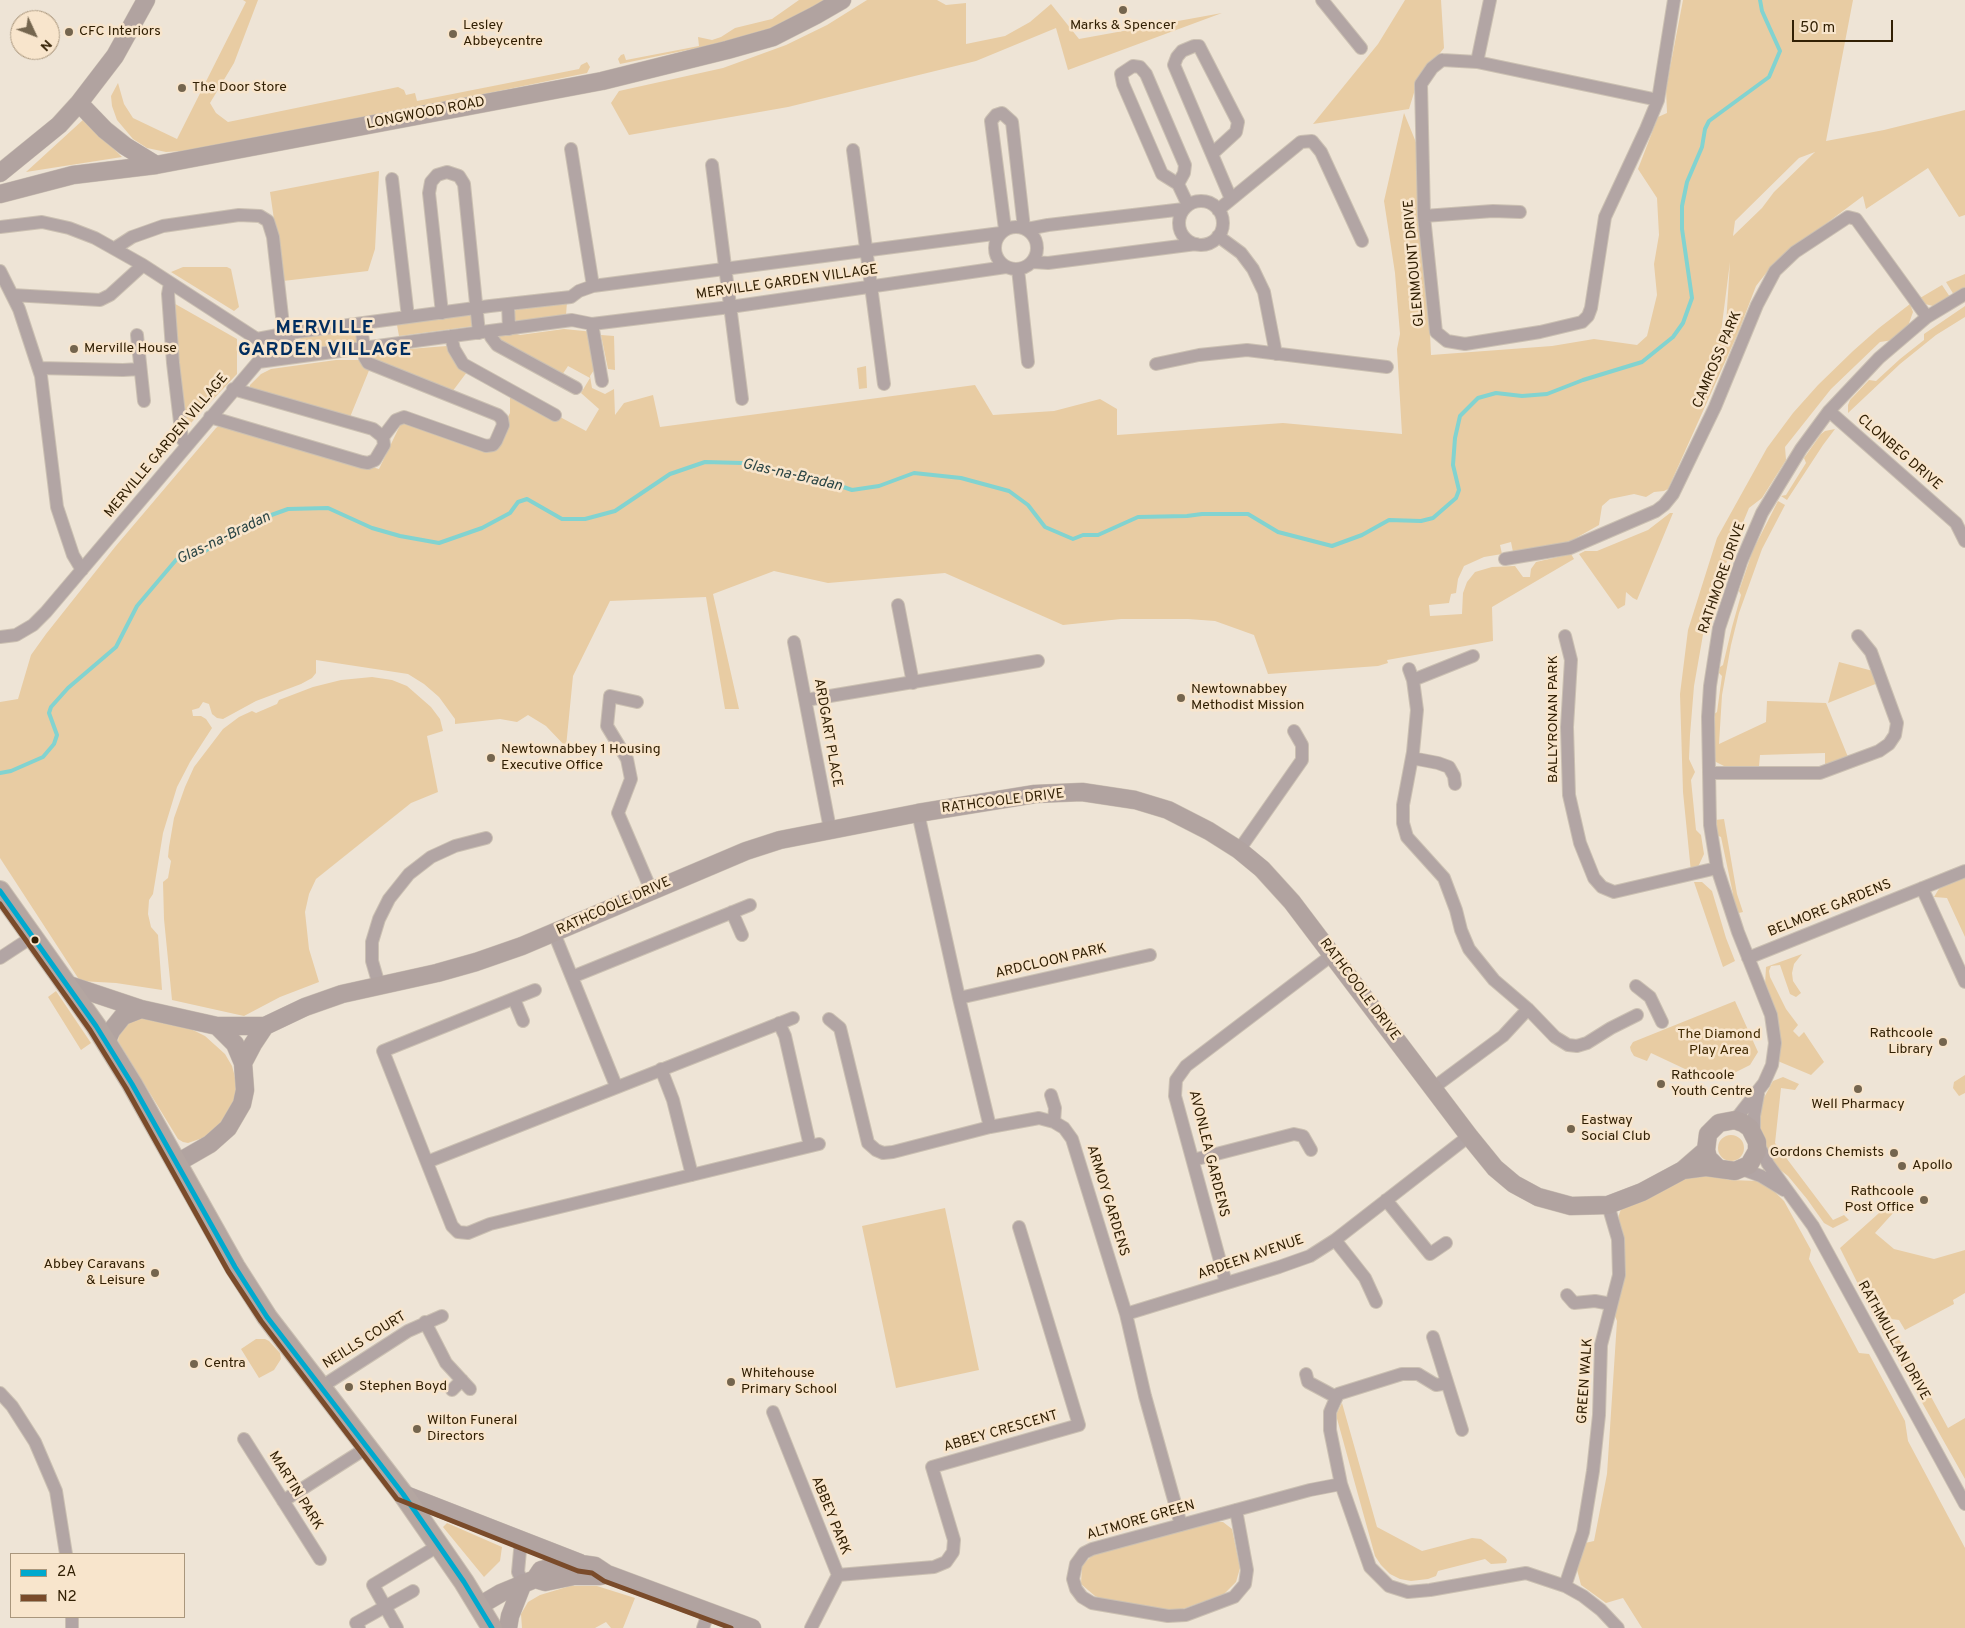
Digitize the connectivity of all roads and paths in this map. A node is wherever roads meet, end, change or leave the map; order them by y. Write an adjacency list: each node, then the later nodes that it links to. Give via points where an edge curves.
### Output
1 (146, 0): 9 (street, via 115,56)
2 (842, 0): 13 (street, LONGWOOD ROAD, via 772,37 602,81)
3 (1322, 0): 6 (street)
4 (1490, 0): 7 (street)
5 (1674, 0): 8 (street, GLENMOUNT DRIVE)
6 (1361, 48)
7 (1477, 62): 8 (street, GLENMOUNT DRIVE); 23 (street, GLENMOUNT DRIVE, via 1442,60 1421,84)
8 (1658, 100): 23 (street, GLENMOUNT DRIVE, via 1605,217 1591,308 1582,322 1465,344 1447,341 1436,332)
9 (79, 103): 13 (street, via 112,135); 15 (street, via 59,125)
10 (571, 148): 38 (street)
11 (853, 150): 31 (street)
12 (1213, 153): 12 (street, via 1174,65 1182,50 1194,46 1199,46 1238,122 1236,132); 19 (street)
13 (156, 165): 18 (street, LONGWOOD ROAD, via 73,174)
14 (712, 165): 34 (street)
15 (0, 173)
16 (392, 179): 47 (street)
17 (1178, 184): 17 (street, via 1162,174 1124,84 1121,74 1133,66 1140,67 1146,74 1185,165); 20 (street)
18 (0, 194)
19 (1231, 199): 21 (street); 28 (street, via 1301,142 1312,141 1321,152)
20 (1186, 207): 21 (street, via 1204,201); 25 (street); 29 (street, via 1180,219 1180,229)
21 (1218, 210): 27 (street, via 1223,223)
22 (1520, 212): 23 (street)
23 (1424, 216)
24 (0, 227): 30 (street, via 42,222 69,228)
25 (1025, 228): 26 (street, via 1018,226); 26 (street, via 1012,122 1002,113 991,122); 32 (street, via 1037,242)
26 (1003, 231): 31 (street, MERVILLE GARDEN VILLAGE); 35 (street, via 997,239 995,253 998,259)
27 (1218, 236): 29 (street, via 1208,243); 61 (street, via 1242,253 1253,269 1264,292)
28 (1362, 241)
29 (1196, 244): 32 (street, via 1048,263)
30 (115, 248): 33 (street); 55 (street, via 132,237 163,226 240,215 260,216 268,221 273,237)
31 (866, 250): 34 (street, MERVILLE GARDEN VILLAGE); 39 (street)
32 (1033, 262): 35 (street, via 1024,268)
33 (143, 265): 37 (street); 41 (street, via 100,300)
34 (725, 268): 38 (street, MERVILLE GARDEN VILLAGE); 44 (street)
35 (1012, 268): 39 (street, MERVILLE GARDEN VILLAGE); 64 (street)
36 (0, 271): 41 (street)
37 (170, 283): 58 (street); 79 (street, via 173,364 182,439)
38 (593, 286): 42 (street, MERVILLE GARDEN VILLAGE)
39 (870, 287): 44 (street, MERVILLE GARDEN VILLAGE); 70 (street)
40 (1965, 294): 48 (street, RATHMORE DRIVE)
41 (12, 295): 67 (street, via 20,308)
42 (571, 297): 43 (street, MERVILLE GARDEN VILLAGE); 49 (street)
43 (508, 304): 45 (street, MERVILLE GARDEN VILLAGE); 53 (street)
44 (730, 307): 52 (street, MERVILLE GARDEN VILLAGE); 73 (street)
45 (476, 308): 46 (street, MERVILLE GARDEN VILLAGE); 46 (street, via 464,184 459,176 447,172 430,182 429,193); 54 (street)
46 (442, 313): 47 (street, MERVILLE GARDEN VILLAGE)
47 (408, 317): 50 (street, MERVILLE GARDEN VILLAGE)
48 (1927, 317): 75 (street, RATHMORE DRIVE, via 1879,358); 81 (street, CAMROSS PARK, via 1856,219 1848,217 1794,252 1775,271 1757,305 1712,414 1673,494 1664,505 1570,548)
49 (572, 320): 52 (street, MERVILLE GARDEN VILLAGE); 53 (street, MERVILLE GARDEN VILLAGE)
50 (388, 321): 51 (street, MERVILLE GARDEN VILLAGE); 59 (street)
51 (361, 324): 55 (street, MERVILLE GARDEN VILLAGE); 60 (street)
52 (592, 324): 69 (street)
53 (509, 329): 54 (street, MERVILLE GARDEN VILLAGE)
54 (485, 332): 57 (street, MERVILLE GARDEN VILLAGE); 71 (street, via 497,344)
55 (285, 334): 58 (street, MERVILLE GARDEN VILLAGE); 62 (street)
56 (137, 335): 68 (street)
57 (451, 336): 59 (street, MERVILLE GARDEN VILLAGE); 76 (street, via 463,364)
58 (257, 339): 63 (street)
59 (391, 344): 60 (street, MERVILLE GARDEN VILLAGE)
60 (364, 347): 62 (street, MERVILLE GARDEN VILLAGE); 78 (street, via 365,358 375,367 498,415 503,425 493,445 486,446 404,417 396,420)
61 (1276, 354): 65 (street, via 1247,350); 66 (street)
62 (291, 356): 63 (street, MERVILLE GARDEN VILLAGE)
63 (258, 362): 72 (street, MERVILLE GARDEN VILLAGE)
64 (1028, 362)
65 (1156, 364)
66 (1387, 367)
67 (39, 368): 68 (street); 82 (street, via 58,507 73,556)
68 (140, 369): 74 (street)
69 (602, 381)
70 (884, 384)
71 (576, 388)
72 (234, 389): 77 (street, MERVILLE GARDEN VILLAGE); 78 (street, via 373,429)
73 (742, 399)
74 (144, 401)
75 (1829, 411): 80 (street, CLONBEG DRIVE, via 1956,523); 95 (street, RATHMORE DRIVE, via 1801,448 1762,513 1722,618 1710,686)
76 (555, 415)
77 (210, 417): 78 (street, via 368,463 379,456 384,445); 79 (street, MERVILLE GARDEN VILLAGE)
78 (383, 437)
79 (187, 445): 82 (street, MERVILLE GARDEN VILLAGE)
80 (1965, 541)
81 (1505, 559)
82 (82, 570): 86 (street, MERVILLE GARDEN VILLAGE, via 33,625 16,635)
83 (898, 605): 90 (street)
84 (1565, 636): 101 (street, BALLYRONAN PARK, via 1571,660 1567,727 1569,795 1580,843 1594,878 1602,888 1614,892)
85 (1858, 636): 95 (street, via 1871,652 1897,723 1889,744 1879,751 1820,773)
86 (0, 637)
87 (794, 642): 91 (street, ARDGART PLACE)
88 (1473, 656): 94 (street, via 1411,674 1417,710)
89 (1038, 662): 90 (street)
90 (913, 682): 91 (street)
91 (806, 700): 98 (street, ARDGART PLACE)
92 (637, 702): 105 (street, via 610,696 607,726 627,759 631,779 618,813)
93 (1294, 731): 100 (street, via 1302,745 1302,760)
94 (1412, 758): 96 (street, via 1449,767); 124 (street, via 1404,805 1403,823 1407,837 1444,878 1469,949 1494,980)
95 (1709, 773): 101 (street, RATHMORE DRIVE, via 1710,825)
96 (1455, 784)
97 (918, 813): 98 (street, RATHCOOLE DRIVE); 100 (street, RATHCOOLE DRIVE, via 1035,794 1082,792 1128,799 1168,810 1197,823); 121 (street)
98 (830, 829): 105 (street, RATHCOOLE DRIVE, via 746,851)
99 (486, 838): 118 (street, via 431,857 409,874 389,899 378,919 372,942 372,962)
100 (1239, 850): 112 (street, RATHCOOLE DRIVE, via 1262,869 1286,896)
101 (1717, 868): 114 (street, RATHMORE DRIVE)
102 (1965, 872): 103 (street, BELMORE GARDENS)
103 (1922, 888): 114 (street, BELMORE GARDENS); 116 (street)
104 (0, 890): 110 (main road)
105 (651, 890): 108 (street, RATHCOOLE DRIVE)
106 (750, 905): 107 (street)
107 (732, 912): 109 (street); 115 (street)
108 (554, 933): 115 (street); 118 (street, RATHCOOLE DRIVE, via 476,962)
109 (742, 935)
110 (32, 937): 113 (street); 117 (main road)
111 (1150, 955): 121 (street, ARDCLOON PARK)
112 (1332, 955): 137 (street, RATHCOOLE DRIVE); 147 (street, AVONLEA GARDENS, via 1186,1066 1176,1080 1175,1096)
113 (0, 958)
114 (1748, 958): 138 (street, RATHMORE DRIVE, via 1771,1015 1775,1043 1772,1065)
115 (572, 977): 136 (street)
116 (1965, 982)
117 (66, 984): 123 (street, RATHCOOLE DRIVE); 133 (main road)
118 (379, 985): 132 (street, RATHCOOLE DRIVE, via 342,994)
119 (1636, 986): 129 (street, via 1650,997)
120 (535, 990): 122 (street)
121 (959, 998): 142 (street)
122 (514, 999): 128 (street); 148 (street, via 383,1051)
123 (140, 1009): 131 (street, RATHCOOLE DRIVE); 133 (street, via 123,1016)
124 (1528, 1009): 125 (street, via 1555,1037 1577,1046); 137 (street, via 1503,1036)
125 (1637, 1015)
126 (794, 1018): 130 (street)
127 (829, 1019): 142 (street, via 840,1028 868,1143 876,1150 893,1152)
128 (524, 1021)
129 (1662, 1022)
130 (779, 1023): 135 (street); 153 (street, via 815,1145)
131 (217, 1026): 132 (street, RATHCOOLE DRIVE); 134 (street, via 235,1044)
132 (265, 1026): 134 (street)
133 (106, 1042): 149 (main road)
134 (243, 1063): 149 (street, via 245,1090 237,1115 210,1144)
135 (661, 1069): 136 (street); 153 (street, via 673,1100)
136 (616, 1086): 148 (street)
137 (1433, 1088): 143 (street, RATHCOOLE DRIVE)
138 (1758, 1092): 140 (street, RATHMORE DRIVE); 144 (street, RATHMORE DRIVE, via 1754,1124)
139 (1051, 1095): 141 (street, via 1055,1108)
140 (1735, 1120): 144 (street, via 1750,1128); 146 (street, via 1713,1128 1708,1134)
141 (1054, 1122): 142 (street, via 1039,1118); 164 (street, ARMOY GARDENS, via 1064,1128 1072,1139)
142 (990, 1127)
143 (1469, 1136): 155 (street, ARDEEN AVENUE); 156 (street, RATHCOOLE DRIVE, via 1495,1168 1514,1184 1538,1197 1571,1206)
144 (1756, 1138): 151 (street, via 1754,1159); 154 (street, RATHMULLAN DRIVE, via 1768,1164)
145 (1311, 1150): 147 (street, via 1303,1136 1294,1134)
146 (1706, 1150): 150 (street, via 1708,1158); 152 (street, RATHCOOLE DRIVE)
147 (1193, 1160): 160 (street, AVONLEA GARDENS)
148 (427, 1162): 153 (street, via 452,1226 458,1232 468,1233 490,1224)
149 (177, 1163): 170 (main road, via 267,1317)
150 (1719, 1169): 151 (street); 152 (street, RATHCOOLE DRIVE, via 1699,1167)
151 (1742, 1169): 154 (street, RATHMULLAN DRIVE)
152 (1683, 1170): 156 (street, RATHCOOLE DRIVE, via 1642,1192)
153 (692, 1175)
154 (1792, 1195): 181 (street, RATHMULLAN DRIVE, via 1813,1226)
155 (1386, 1200): 158 (street, ARDEEN AVENUE); 159 (street, via 1430,1254)
156 (1608, 1205): 163 (street, GREEN WALK, via 1618,1239 1619,1262 1618,1282)
157 (1019, 1226): 190 (street, ABBEY CRESCENT, via 1079,1426 932,1467 954,1540 953,1552 946,1562 934,1567)
158 (1335, 1240): 160 (street, ARDEEN AVENUE, via 1310,1256); 161 (street, via 1365,1278)
159 (1446, 1243)
160 (1226, 1283): 164 (street, ARDEEN AVENUE)
161 (1376, 1302)
162 (1572, 1304): 163 (street, via 1595,1301)
163 (1611, 1304): 192 (street, GREEN WALK, via 1601,1345 1593,1471 1583,1532)
164 (1126, 1314): 183 (street, ARMOY GARDENS)
165 (442, 1316): 166 (street, NEILLS COURT)
166 (425, 1322): 170 (street, NEILLS COURT); 171 (street, NEILLS COURT, via 446,1363 466,1385)
167 (1433, 1337): 169 (street)
168 (1306, 1374): 173 (street, via 1308,1382)
169 (1447, 1383): 173 (street, via 1436,1385 1418,1374 1402,1374 1342,1392); 175 (street)
170 (321, 1387): 177 (main road)
171 (452, 1390)
172 (0, 1393): 186 (street, via 35,1442 56,1491)
173 (1336, 1397): 178 (street, via 1330,1412 1330,1430)
174 (773, 1412): 190 (street, ABBEY PARK)
175 (1462, 1430)
176 (244, 1439): 180 (street, MARTIN PARK)
177 (368, 1447): 179 (main road); 180 (street)
178 (1341, 1484): 182 (street, ALTMORE GREEN); 192 (street, via 1370,1567 1389,1586 1408,1592 1430,1590 1526,1573)
179 (403, 1494): 184 (street); 185 (main road)
180 (283, 1501): 187 (street, MARTIN PARK)
181 (1965, 1504)
182 (1236, 1510): 183 (street, ALTMORE GREEN); 183 (street, ALTMORE GREEN, via 1247,1578 1241,1591 1234,1596 1186,1615 1168,1616 1092,1603 1082,1597 1073,1579 1076,1564 1084,1553)
183 (1180, 1525)
184 (521, 1540): 188 (street); 191 (street, via 518,1572)
185 (438, 1546): 194 (street, via 373,1584); 195 (main road)
186 (66, 1553)
187 (320, 1559)
188 (581, 1564): 189 (street, via 595,1566); 191 (street, via 541,1570)
189 (607, 1574): 191 (street); 196 (street)
190 (838, 1575): 203 (street, ABBEY PARK)
191 (529, 1581): 195 (street); 200 (street, via 510,1616)
192 (1565, 1586): 204 (street, via 1601,1610)
193 (413, 1591): 194 (street)
194 (386, 1606): 197 (street, via 356,1623); 198 (street)
195 (479, 1606): 199 (main road)
196 (710, 1611): 201 (street); 202 (street)
197 (359, 1628)
198 (397, 1628)
199 (492, 1628)
200 (508, 1628)
201 (704, 1628)
202 (752, 1628)
203 (811, 1628)
204 (1618, 1628)

